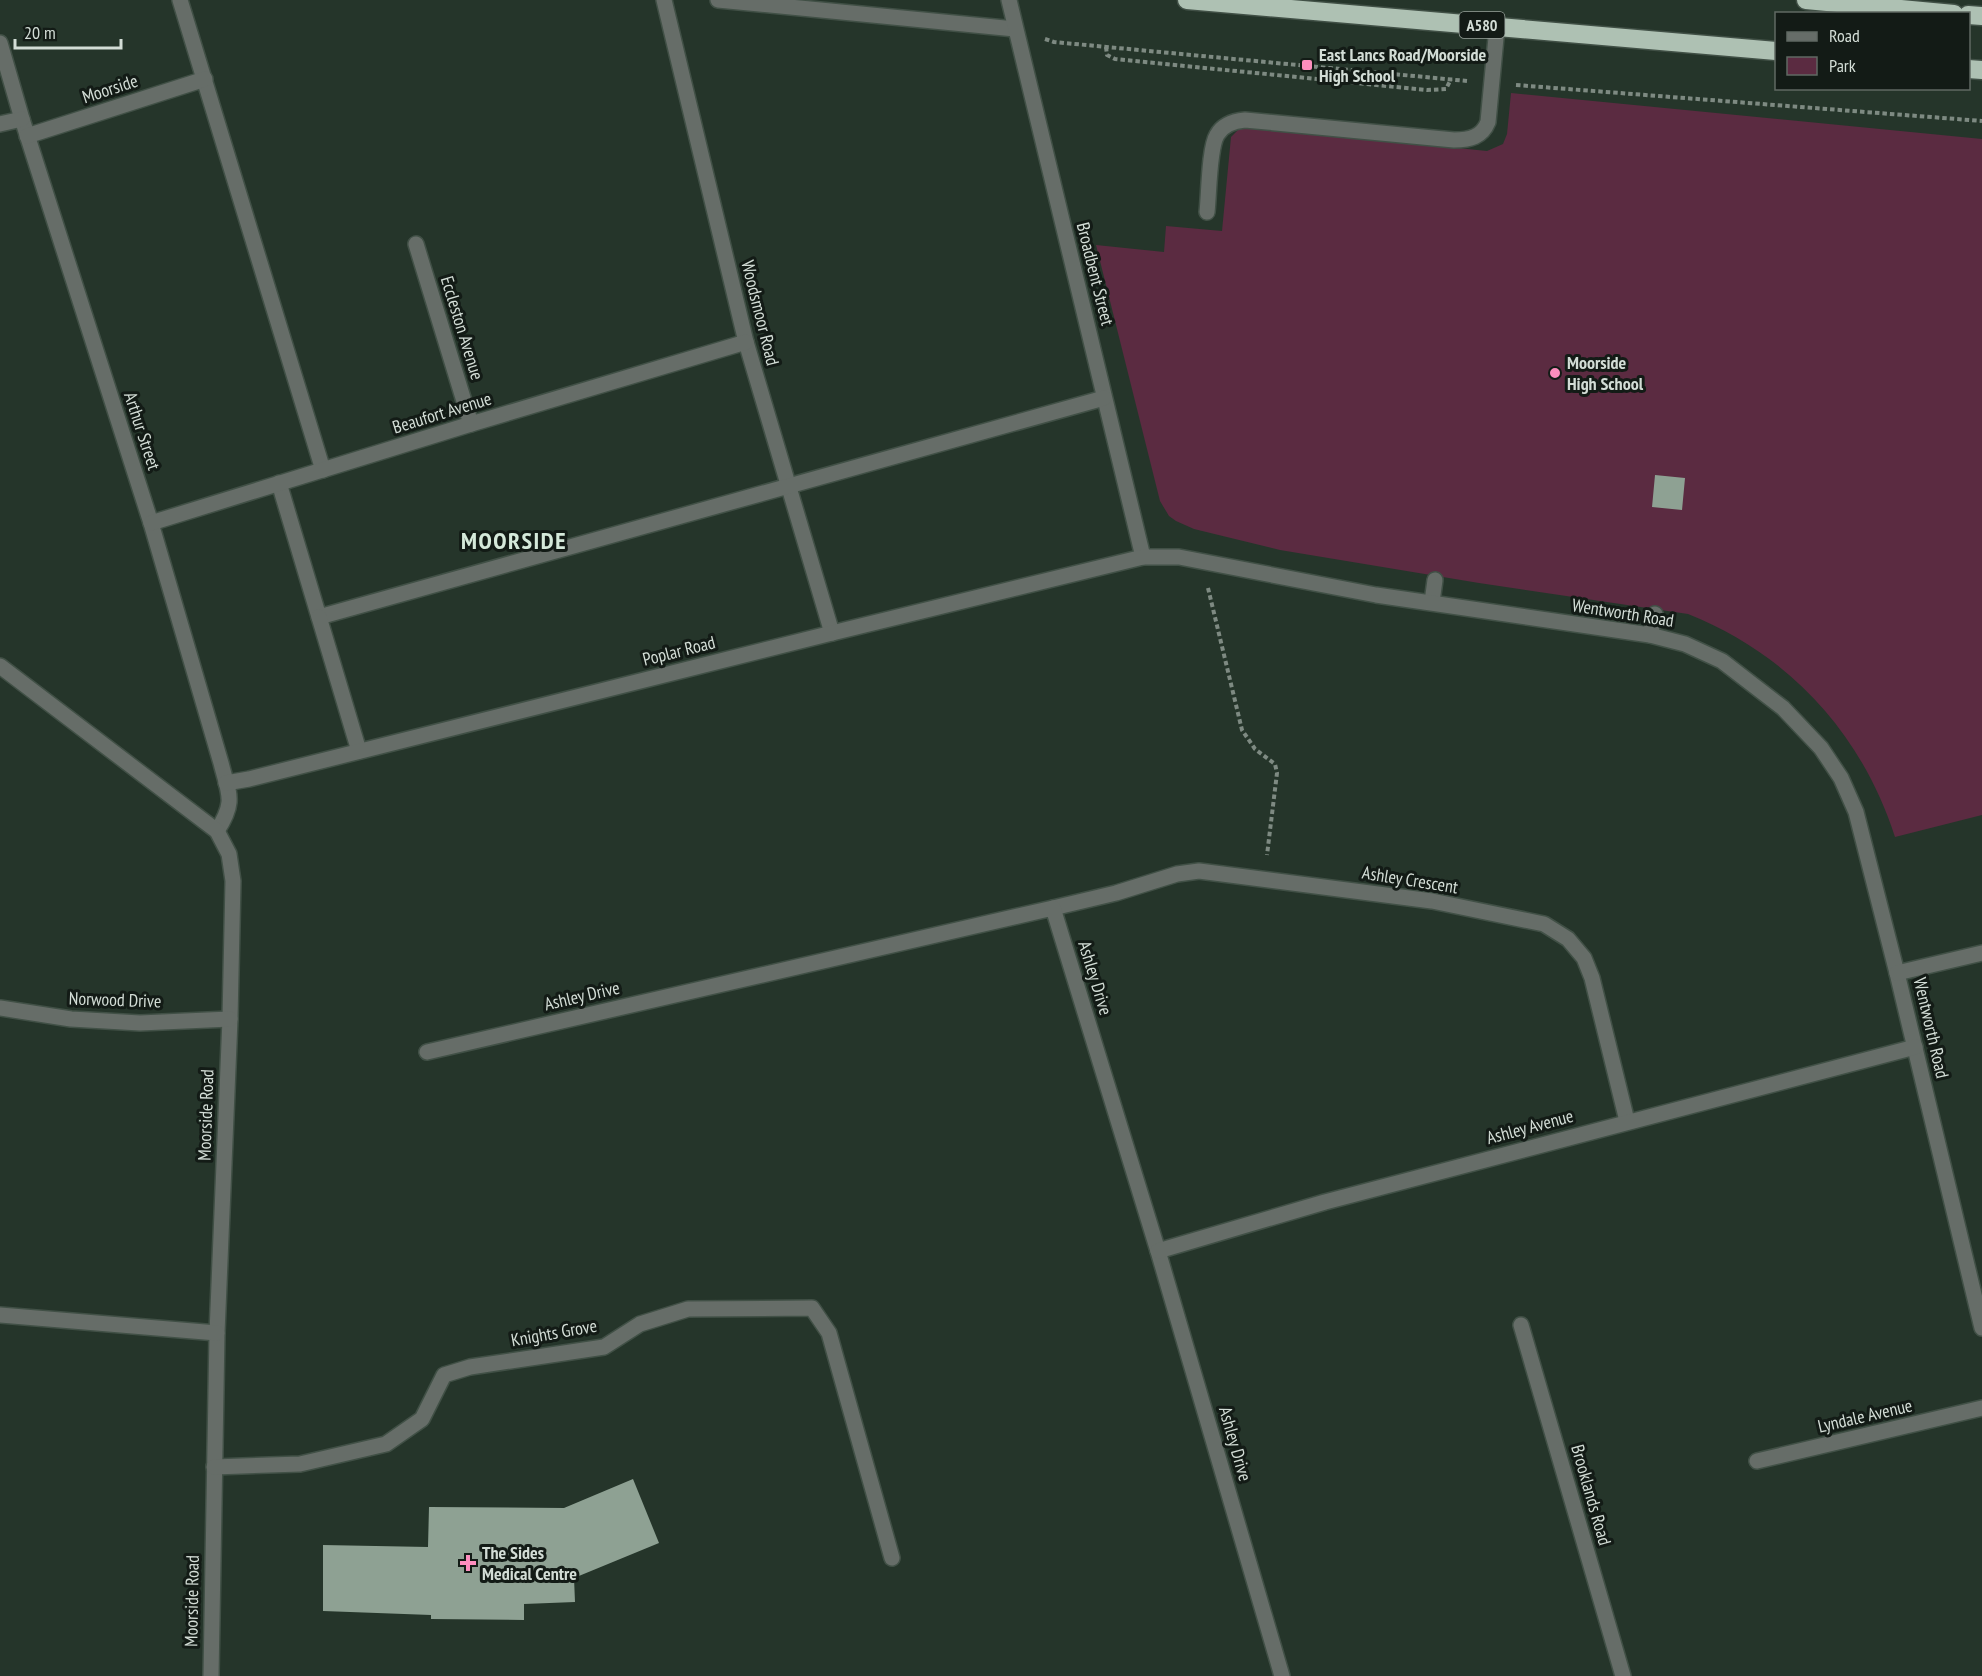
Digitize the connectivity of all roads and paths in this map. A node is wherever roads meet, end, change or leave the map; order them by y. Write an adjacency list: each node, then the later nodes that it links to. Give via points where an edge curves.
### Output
1 (180, 0): 13 (street)
2 (664, 0): 20 (street, Woodsmoor Road)
3 (718, 0): 9 (street)
4 (1009, 0): 9 (street, Broadbent Street)
5 (1187, 0): 8 (highway, A580)
6 (1806, 0): 7 (highway)
7 (1933, 12)
8 (1497, 27): 12 (highway, A580); 18 (street, via 1488,122 1476,136 1454,140 1233,121 1216,136)
9 (1015, 29): 21 (street, Broadbent Street)
10 (0, 43): 15 (street, Arthur Street)
11 (1106, 47): 14 (path, via 1107,55 1115,59 1416,89 1441,90)
12 (1775, 51)
13 (205, 79): 17 (street, Moorside); 23 (street)
14 (1451, 79)
15 (22, 119): 16 (street); 17 (street, Arthur Street)
16 (0, 124)
17 (27, 136): 26 (street, Arthur Street)
18 (1207, 212)
19 (416, 244): 22 (street, Eccleston Avenue)
20 (746, 342): 22 (street, Beaufort Avenue); 25 (street, Woodsmoor Road)
21 (1104, 398): 25 (street); 27 (street, Broadbent Street)
22 (471, 424): 23 (street, Beaufort Avenue)
23 (323, 470): 24 (street, Beaufort Avenue)
24 (279, 483): 26 (street, Beaufort Avenue); 32 (street)
25 (788, 486): 32 (street); 33 (street, Woodsmoor Road)
26 (151, 523): 37 (street, Arthur Street)
27 (1143, 557): 28 (street, Wentworth Road, via 1179,557); 33 (street, Poplar Road)
28 (1210, 563): 30 (street, Wentworth Road); 39 (path, via 1208,592 1242,730 1255,749 1275,764 1277,773)
29 (1435, 580): 30 (street)
30 (1432, 602): 34 (street, Wentworth Road)
31 (1655, 614): 34 (street)
32 (319, 616): 36 (street)
33 (832, 633): 36 (street, Poplar Road)
34 (1650, 635): 42 (street, Wentworth Road, via 1684,644 1722,661 1783,708 1821,747 1856,812)
35 (0, 666): 38 (street, Moorside Road)
36 (359, 751): 37 (street, Poplar Road)
37 (226, 783): 38 (street, Arthur Street, via 229,810)
38 (217, 831): 44 (street, Moorside Road, via 229,854 233,881)
39 (1264, 878): 40 (street, Ashley Crescent, via 1199,871 1177,874); 47 (street, Ashley Crescent, via 1432,901 1544,924 1568,939 1584,958 1592,978)
40 (1053, 908): 46 (street, Ashley Drive); 48 (street, Ashley Drive)
41 (1982, 953): 42 (street)
42 (1898, 973): 45 (street, Wentworth Road)
43 (0, 1008): 44 (street, Norwood Drive, via 71,1019 140,1023)
44 (230, 1019): 53 (street, Moorside Road)
45 (1915, 1047): 47 (street, Ashley Avenue); 49 (street, Wentworth Road)
46 (427, 1052)
47 (1627, 1121): 48 (street, Ashley Avenue)
48 (1158, 1251): 59 (street, Ashley Drive)
49 (1977, 1284): 52 (street, Wentworth Road)
50 (0, 1315): 53 (street)
51 (1521, 1325): 60 (street, Brooklands Road)
52 (1982, 1328)
53 (217, 1333): 56 (street, Moorside Road)
54 (1982, 1408): 55 (street, Lyndale Avenue)
55 (1757, 1461)
56 (214, 1467): 57 (street, Knights Grove, via 300,1464 386,1444 423,1419 444,1375 470,1367 604,1347 640,1324 688,1309 812,1308 829,1333); 58 (street, Moorside Road)
57 (892, 1558)
58 (211, 1676)
59 (1282, 1676)
60 (1623, 1676)

